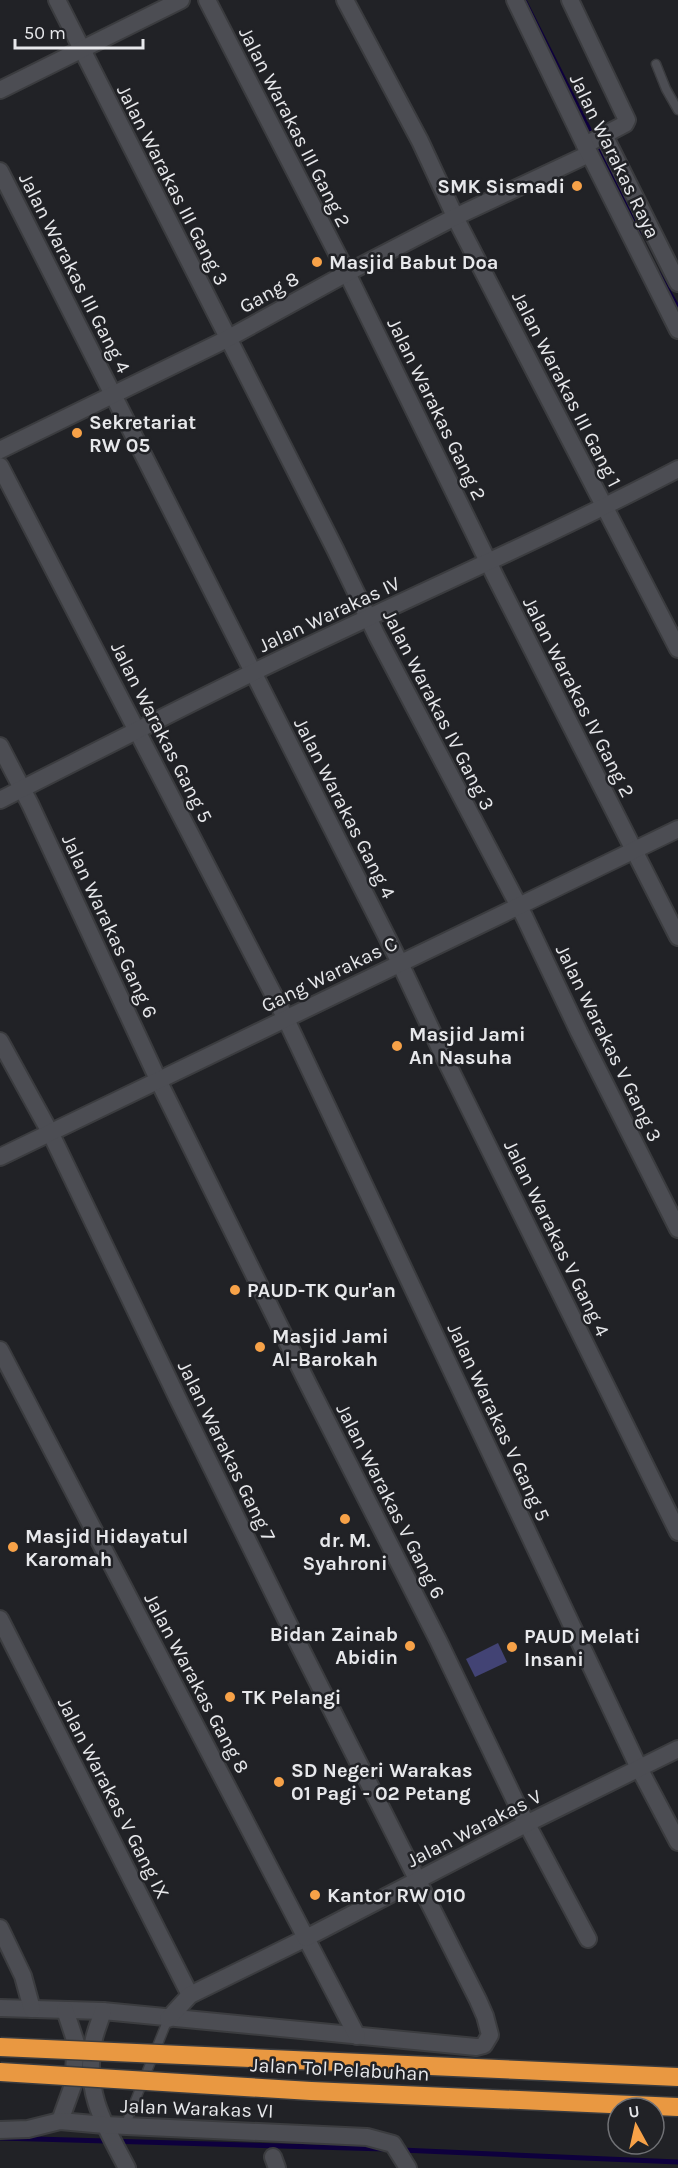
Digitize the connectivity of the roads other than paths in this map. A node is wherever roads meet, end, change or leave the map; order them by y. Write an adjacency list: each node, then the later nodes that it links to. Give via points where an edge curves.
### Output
1 (57, 0): 7 (street, Jalan Warakas III Gang 3)
2 (180, 0): 7 (street)
3 (207, 0): 14 (street, Jalan Warakas III Gang 2)
4 (345, 0): 13 (street, Jalan Warakas III Gang 1)
5 (515, 0): 11 (street, Jalan Warakas Raya)
6 (570, 0): 11 (street, Gang 8, via 627,120)
7 (81, 50): 9 (street); 18 (street, Jalan Warakas III Gang 3)
8 (656, 64): 10 (lane)
9 (0, 90)
10 (678, 110)
11 (593, 143): 13 (street, Gang 8); 15 (street); 16 (street, Jalan Warakas Raya)
12 (0, 171): 19 (street, Jalan Warakas III Gang 4)
13 (455, 216): 14 (street, Gang 8); 23 (street, Jalan Warakas III Gang 1)
14 (347, 273): 18 (street, Gang 8); 24 (street, Jalan Warakas Gang 2)
15 (678, 283)
16 (674, 312): 17 (street, Jalan Warakas Raya)
17 (678, 330)
18 (228, 339): 19 (street, Gang 8); 25 (street, Jalan Warakas IV Gang 3)
19 (111, 394): 20 (street, Gang 8); 27 (street, Jalan Warakas III Gang 4)
20 (0, 450)
21 (0, 466): 28 (street, Jalan Warakas Gang 5)
22 (678, 469): 23 (street, Jalan Warakas IV)
23 (604, 507): 24 (street, Jalan Warakas IV); 26 (street, Jalan Warakas III Gang 1)
24 (488, 563): 25 (street, Jalan Warakas IV); 33 (street, Jalan Warakas IV Gang 2)
25 (368, 618): 27 (street, Jalan Warakas IV); 34 (street, Jalan Warakas IV Gang 3)
26 (678, 649)
27 (254, 672): 28 (street, Jalan Warakas IV); 36 (street, Jalan Warakas Gang 4)
28 (138, 731): 30 (street, Jalan Warakas IV); 37 (street, Jalan Warakas Gang 5)
29 (0, 746): 30 (street, Jalan Warakas Gang 6)
30 (22, 789): 31 (street, Jalan Warakas IV); 39 (street, Jalan Warakas Gang 6)
31 (0, 800)
32 (678, 829): 33 (street, Gang Warakas C)
33 (633, 850): 34 (street, Gang Warakas C); 35 (street)
34 (519, 906): 36 (street, Gang Warakas C); 42 (street, Jalan Warakas V Gang 3)
35 (678, 937)
36 (400, 962): 37 (street, Gang Warakas C); 44 (street, Jalan Warakas V Gang 4)
37 (286, 1019): 39 (street, Gang Warakas C); 47 (street, Jalan Warakas V Gang 5)
38 (0, 1041): 40 (street, Jalan Warakas Gang 7)
39 (159, 1080): 40 (street, Gang Warakas C); 48 (street, Jalan Warakas V Gang 6)
40 (51, 1134): 41 (street, Gang Warakas C); 50 (street, Jalan Warakas Gang 7, via 272,1592)
41 (0, 1157)
42 (678, 1229)
43 (0, 1350): 52 (street, Jalan Warakas Gang 8)
44 (678, 1532)
45 (0, 1619): 55 (street, Jalan Warakas V Gang IX)
46 (678, 1749): 47 (street, Jalan Warakas V)
47 (639, 1768): 48 (street, Jalan Warakas V); 49 (street, Jalan Warakas V Gang 5)
48 (526, 1824): 50 (street, Jalan Warakas V); 53 (street, Jalan Warakas V Gang 6)
49 (678, 1842)
50 (418, 1880): 52 (street, Jalan Warakas V); 59 (street, Jalan Warakas Gang 7, via 489,2029 484,2045 476,2048)
51 (0, 1928): 54 (street, via 23,1976)
52 (306, 1938): 55 (street, Jalan Warakas V); 59 (street, Jalan Warakas Gang 8)
53 (588, 1939)
54 (30, 2001): 56 (street); 57 (street)
55 (180, 2005): 58 (street); 59 (street); 65 (lane)
56 (0, 2008)
57 (66, 2010): 58 (street); 64 (street, via 76,2043 73,2085)
58 (103, 2011): 66 (street, via 93,2043 91,2084)
59 (351, 2025)
60 (0, 2047): 62 (highway, Jalan Tol Pelabuhan, bridge)
61 (0, 2072): 63 (highway, Jalan Tol Pelabuhan, bridge)
62 (678, 2077)
63 (678, 2107)
64 (60, 2121): 66 (street, Jalan Warakas VI); 67 (street, Jalan Warakas VI, via 28,2130)
65 (125, 2126): 66 (street, Jalan Warakas VI); 68 (street, Jalan Warakas VI, via 367,2137)
66 (106, 2129): 69 (street)
67 (0, 2130)
68 (401, 2156)
69 (127, 2168)

